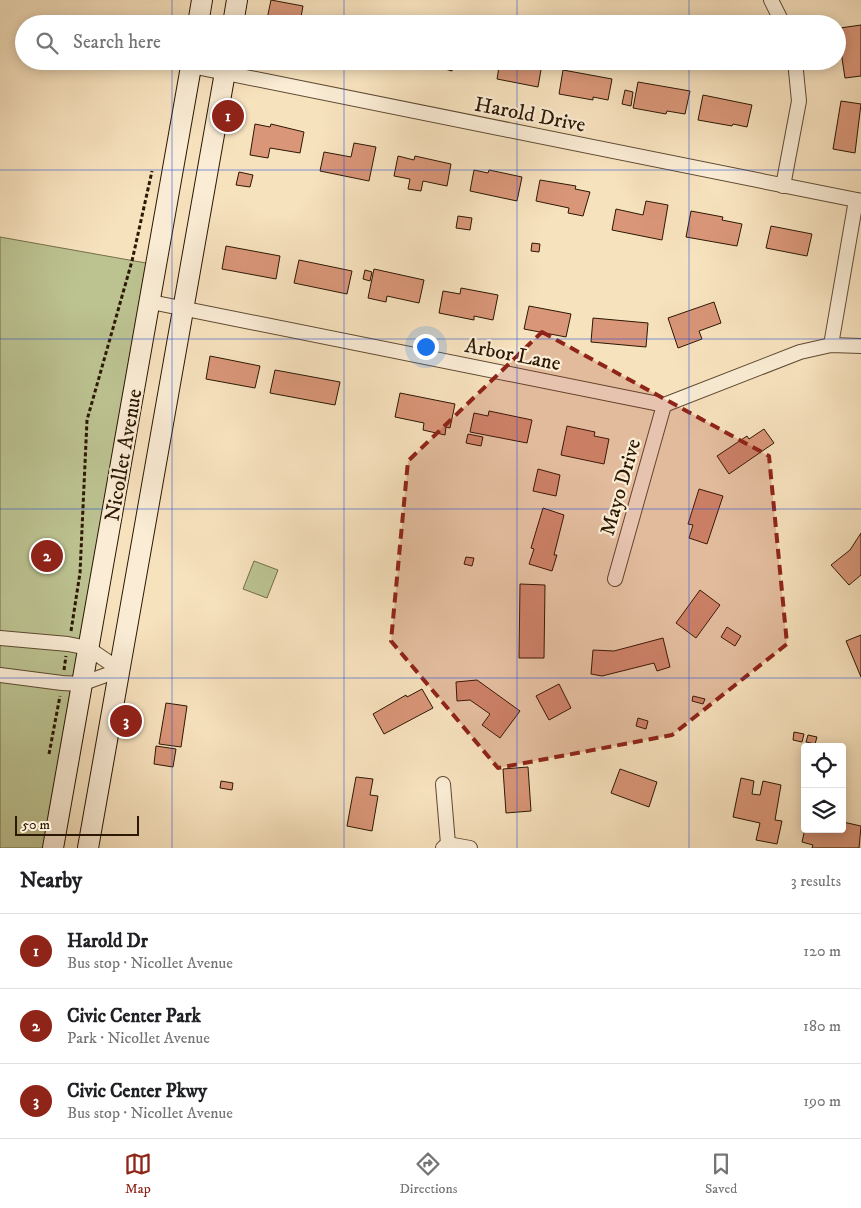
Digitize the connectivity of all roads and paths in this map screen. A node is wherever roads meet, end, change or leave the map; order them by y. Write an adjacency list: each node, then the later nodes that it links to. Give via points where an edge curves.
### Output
1 (202, 0): 4 (main road)
2 (237, 0): 5 (main road)
3 (771, 0): 6 (street)
4 (200, 15)
5 (234, 15)
6 (778, 15)
7 (191, 70): 14 (main road, Nicollet Avenue)
8 (225, 70): 15 (main road, Nicollet Avenue)
9 (240, 70): 12 (street, Harold Drive)
10 (796, 70): 12 (street, via 799,101)
11 (154, 166): 21 (path, via 132,261 87,420)
12 (783, 186): 13 (street, Harold Drive)
13 (859, 200): 16 (street)
14 (151, 302): 15 (street, Arbor Lane); 21 (main road, Nicollet Avenue)
15 (184, 309): 18 (street, Arbor Lane); 22 (main road, Nicollet Avenue)
16 (830, 346): 17 (street); 18 (street, via 800,352)
17 (861, 346)
18 (664, 405): 19 (street, Mayo Drive)
19 (615, 579)
20 (0, 638): 21 (street)
21 (78, 646): 22 (street); 24 (main road, Nicollet Avenue); 24 (path)
22 (120, 670): 24 (street); 28 (main road, Nicollet Avenue)
23 (0, 675): 24 (street)
24 (72, 683): 27 (main road, Nicollet Avenue)
25 (443, 784): 26 (street)
26 (446, 846): 29 (street)
27 (53, 848)
28 (88, 848)
29 (470, 848)

